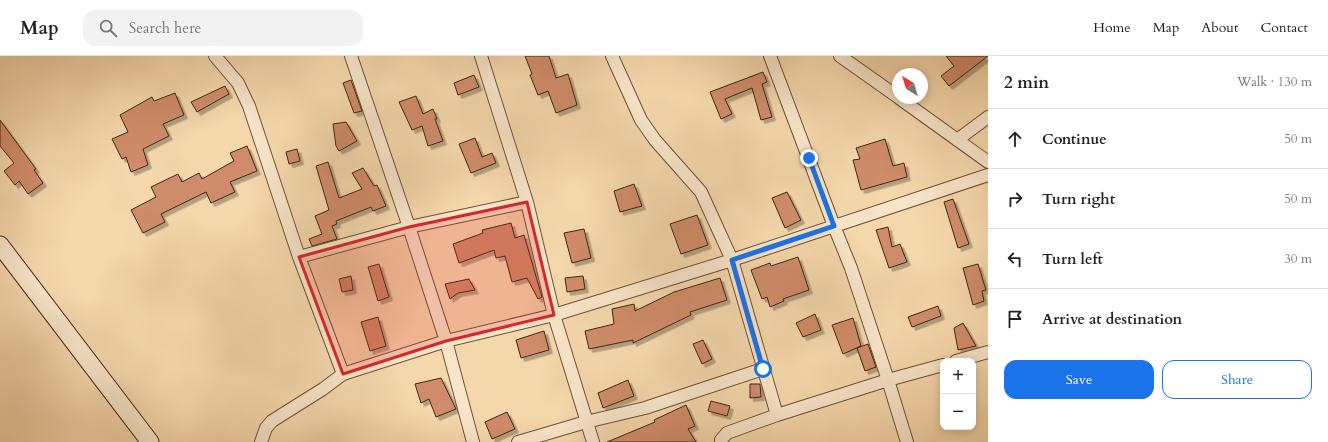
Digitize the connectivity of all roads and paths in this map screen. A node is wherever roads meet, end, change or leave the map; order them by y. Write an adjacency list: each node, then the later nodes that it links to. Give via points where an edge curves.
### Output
1 (215, 56): 17 (street, via 238,83 248,106)
2 (351, 56): 15 (street)
3 (481, 56): 13 (street)
4 (612, 56): 18 (street, via 641,120 655,140 701,192)
5 (770, 56): 14 (street)
6 (840, 56): 7 (street)
7 (892, 94)
8 (906, 104): 10 (street)
9 (988, 117): 10 (street)
10 (957, 140): 11 (street)
11 (988, 162)
12 (988, 175): 14 (street)
13 (526, 202): 15 (street); 19 (street)
14 (834, 226): 18 (street); 26 (street, via 851,268)
15 (409, 227): 17 (street); 20 (street)
16 (0, 245): 29 (street)
17 (299, 257): 25 (street)
18 (732, 260): 19 (street); 24 (street)
19 (554, 315): 20 (street); 28 (street)
20 (446, 342): 25 (street); 31 (street)
21 (988, 352): 22 (street)
22 (967, 358)
23 (940, 366): 26 (street)
24 (763, 369): 27 (street); 28 (street, via 645,408)
25 (343, 374): 30 (street, via 272,421 266,428)
26 (888, 380): 27 (street); 35 (street)
27 (777, 415): 34 (street, via 727,433)
28 (586, 422): 32 (street); 33 (street)
29 (150, 442)
30 (261, 442)
31 (473, 442)
32 (518, 442)
33 (592, 442)
34 (721, 442)
35 (907, 442)

